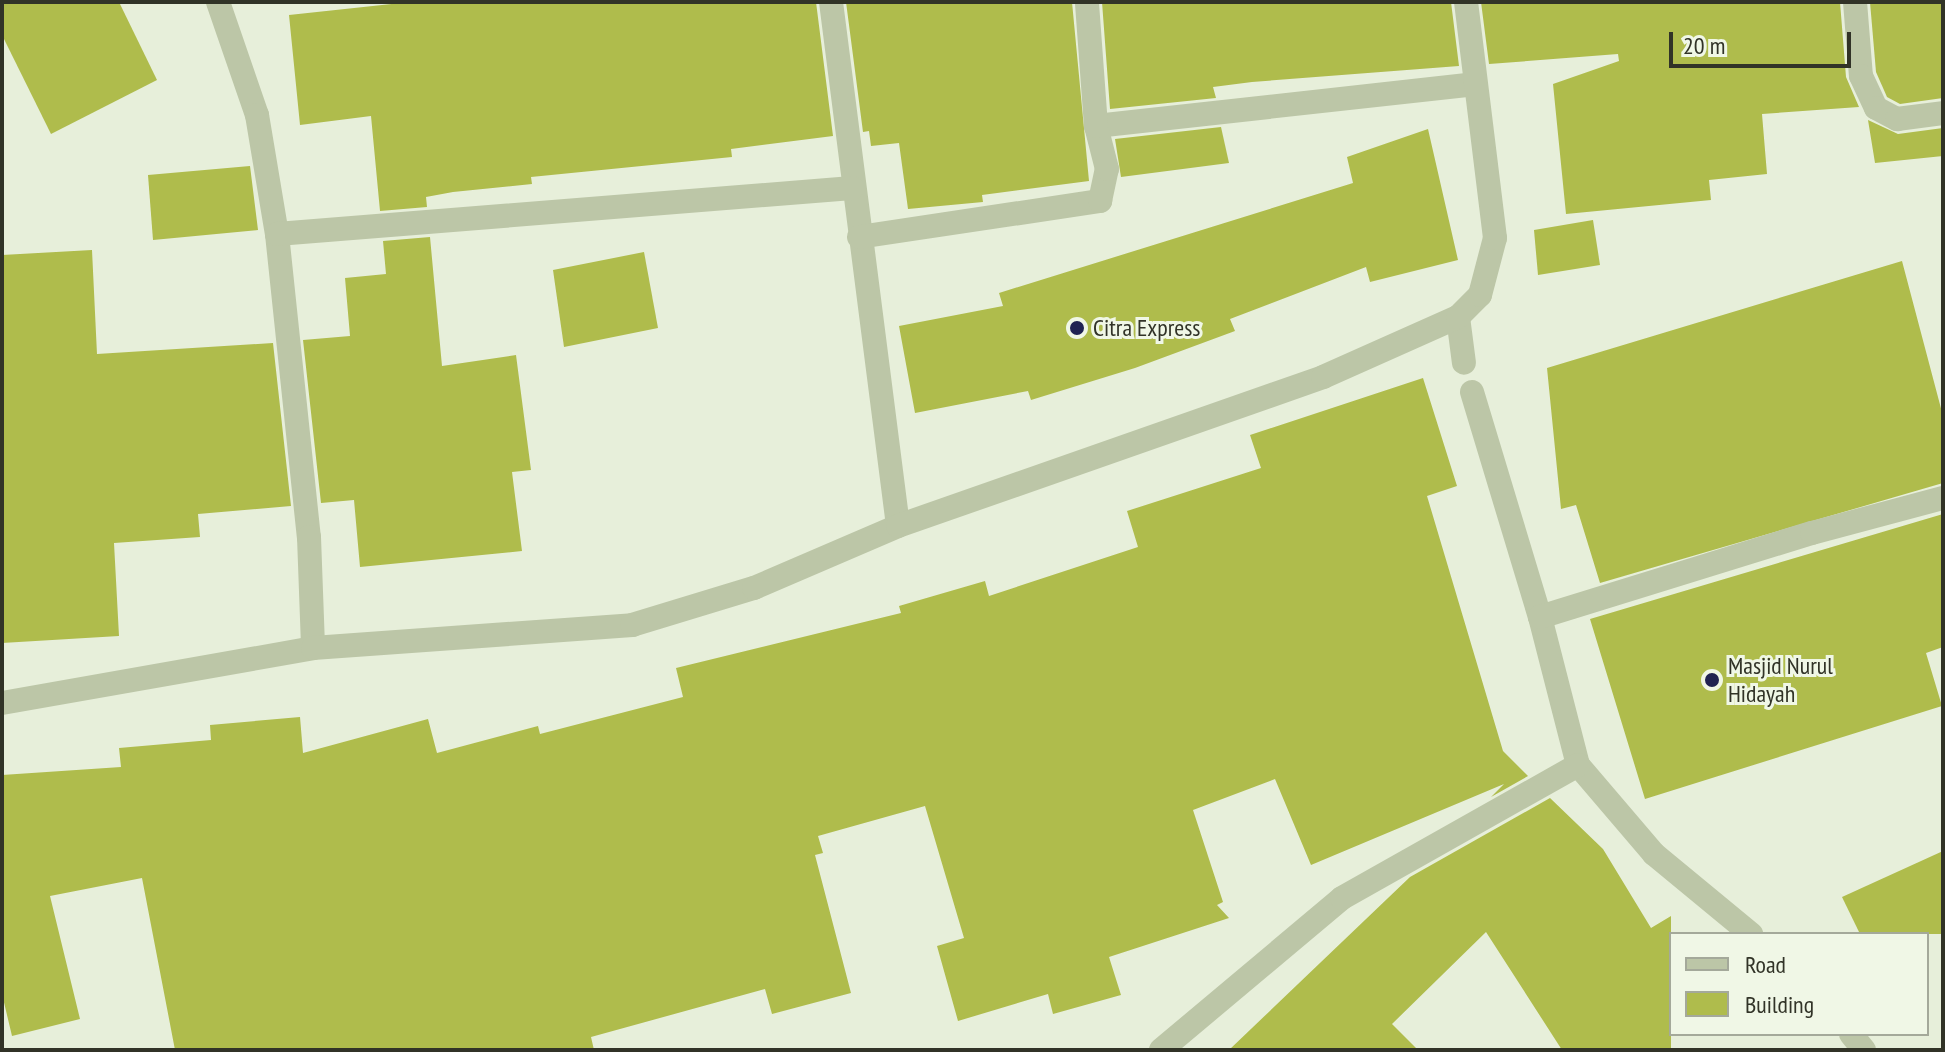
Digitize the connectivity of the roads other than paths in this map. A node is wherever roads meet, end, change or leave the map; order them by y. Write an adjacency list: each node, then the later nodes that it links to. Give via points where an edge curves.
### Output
1 (218, 2): 10 (street, via 257,115)
2 (831, 2): 9 (street)
3 (1087, 2): 8 (street)
4 (1466, 2): 6 (street)
5 (1855, 2): 7 (street, via 1861,76 1876,108 1897,119)
6 (1474, 84): 8 (street); 12 (street, via 1495,238 1480,295)
7 (1943, 113)
8 (1096, 126): 11 (street, via 1107,169 1100,201)
9 (852, 188): 10 (street); 11 (street)
10 (277, 234): 18 (street, via 308,522)
11 (859, 237): 16 (street)
12 (1458, 317): 13 (street); 16 (street, via 1323,377)
13 (1464, 363)
14 (1472, 392): 17 (street)
15 (1943, 498): 17 (street)
16 (898, 526): 18 (street, via 754,588 632,625)
17 (1540, 617): 20 (street)
18 (313, 648): 19 (street)
19 (2, 703)
20 (1578, 765): 21 (street, via 1654,854); 22 (street, via 1342,898)
21 (1749, 932)
22 (1161, 1050)

